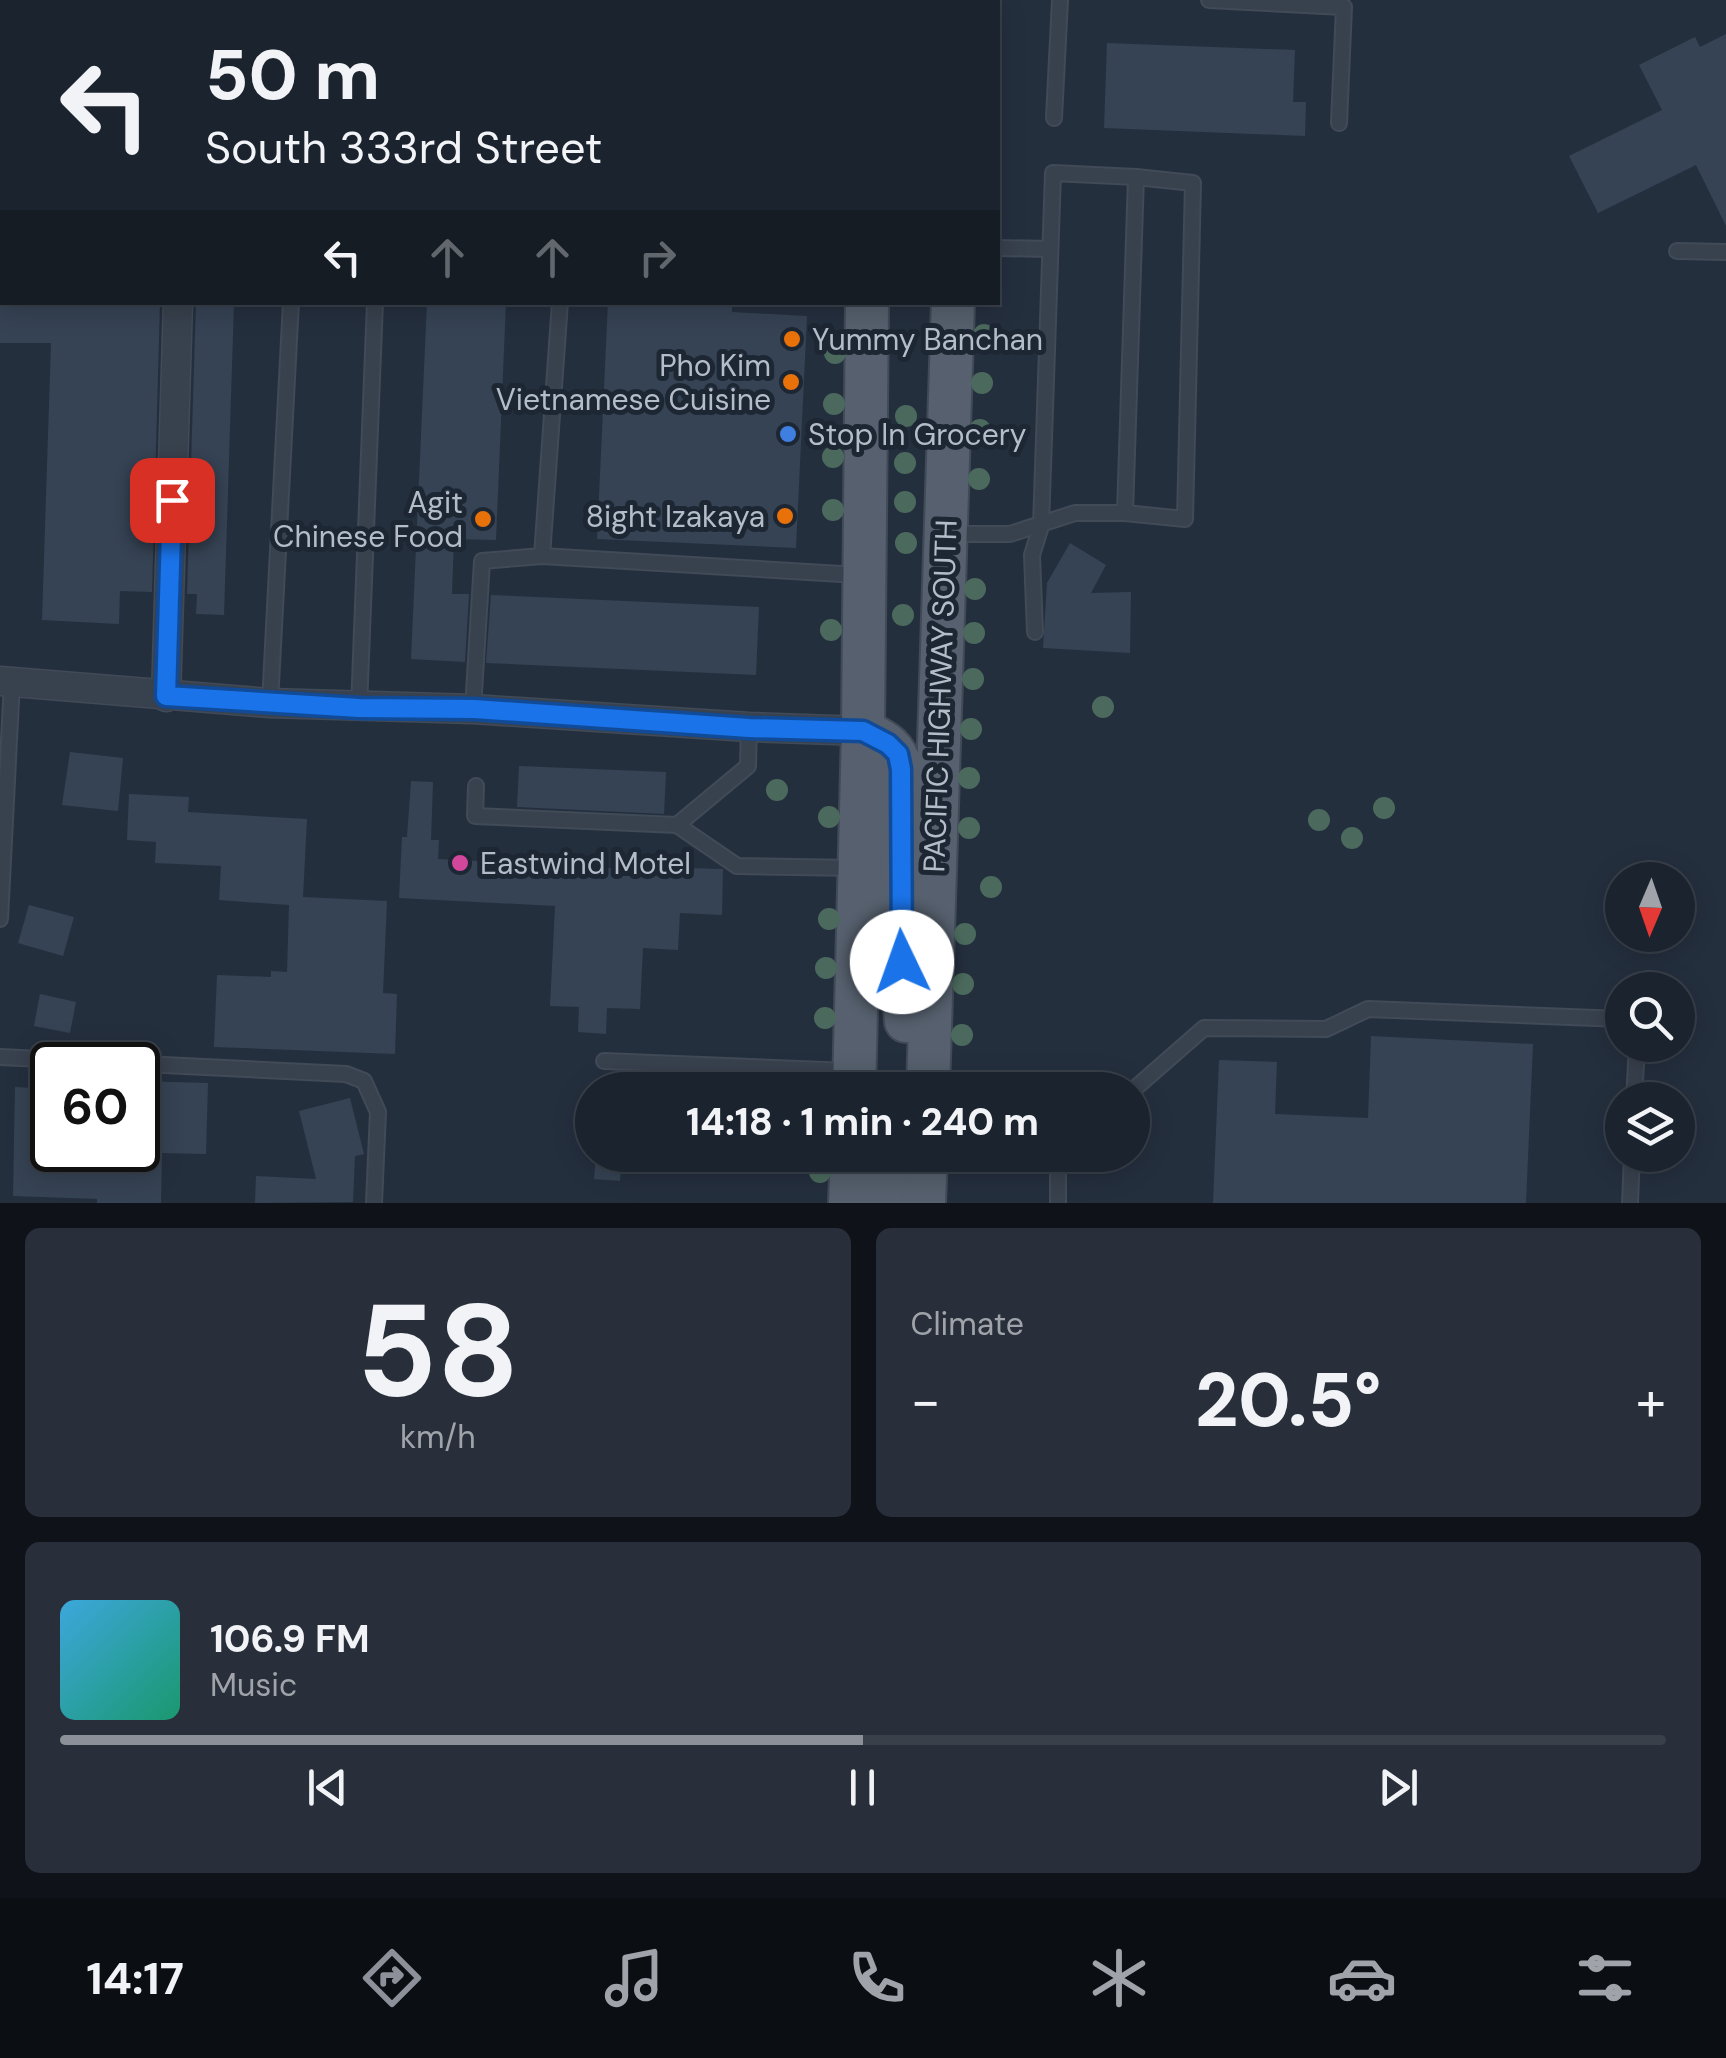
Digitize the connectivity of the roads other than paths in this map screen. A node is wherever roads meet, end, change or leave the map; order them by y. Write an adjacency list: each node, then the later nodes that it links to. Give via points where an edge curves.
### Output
1 (1060, 0): 4 (lane)
2 (1209, 0): 3 (lane)
3 (1320, 3): 5 (lane, via 1344,7)
4 (1054, 118)
5 (1339, 123)
6 (1136, 177): 8 (lane, via 1052,173); 17 (lane); 17 (lane, via 1193,184 1185,519)
7 (1000, 248): 8 (lane)
8 (1050, 249): 18 (lane)
9 (1677, 251): 10 (lane)
10 (1726, 252)
11 (178, 305): 24 (street)
12 (291, 305): 25 (lane)
13 (375, 305): 26 (lane)
14 (560, 305): 20 (lane)
15 (866, 305): 21 (main road)
16 (953, 305): 19 (main road, PACIFIC HIGHWAY SOUTH)
17 (1125, 513): 18 (lane, via 1076,513)
18 (1041, 526): 19 (lane, via 1010,534); 22 (lane, via 1032,555)
19 (944, 534): 40 (main road, PACIFIC HIGHWAY SOUTH)
20 (542, 556): 21 (lane); 27 (lane, via 482,560)
21 (864, 576): 29 (main road)
22 (1035, 632)
23 (6, 681): 24 (street); 33 (lane)
24 (166, 696): 25 (street)
25 (270, 703): 26 (street)
26 (359, 708): 27 (street)
27 (474, 709): 28 (street)
28 (749, 728): 29 (street); 31 (lane, via 748,766)
29 (863, 731): 32 (main road); 39 (main road, via 898,754 901,769 899,928 907,1031)
30 (476, 786): 31 (lane, via 475,816)
31 (677, 825): 32 (lane, via 737,866)
32 (860, 868): 38 (main road)
33 (0, 918)
34 (1605, 1019): 41 (lane, via 1368,1009 1326,1028 1204,1028)
35 (0, 1057): 47 (lane, via 346,1074 364,1081 378,1112)
36 (604, 1061): 37 (lane)
37 (726, 1072)
38 (859, 1072)
39 (920, 1072)
40 (926, 1072)
41 (1150, 1075)
42 (851, 1172): 48 (main road)
43 (883, 1172): 49 (main road)
44 (925, 1172): 50 (main road)
45 (1058, 1172): 51 (lane)
46 (1631, 1172): 52 (lane)
47 (374, 1203)
48 (850, 1203)
49 (883, 1203)
50 (924, 1203)
51 (1058, 1203)
52 (1630, 1203)

